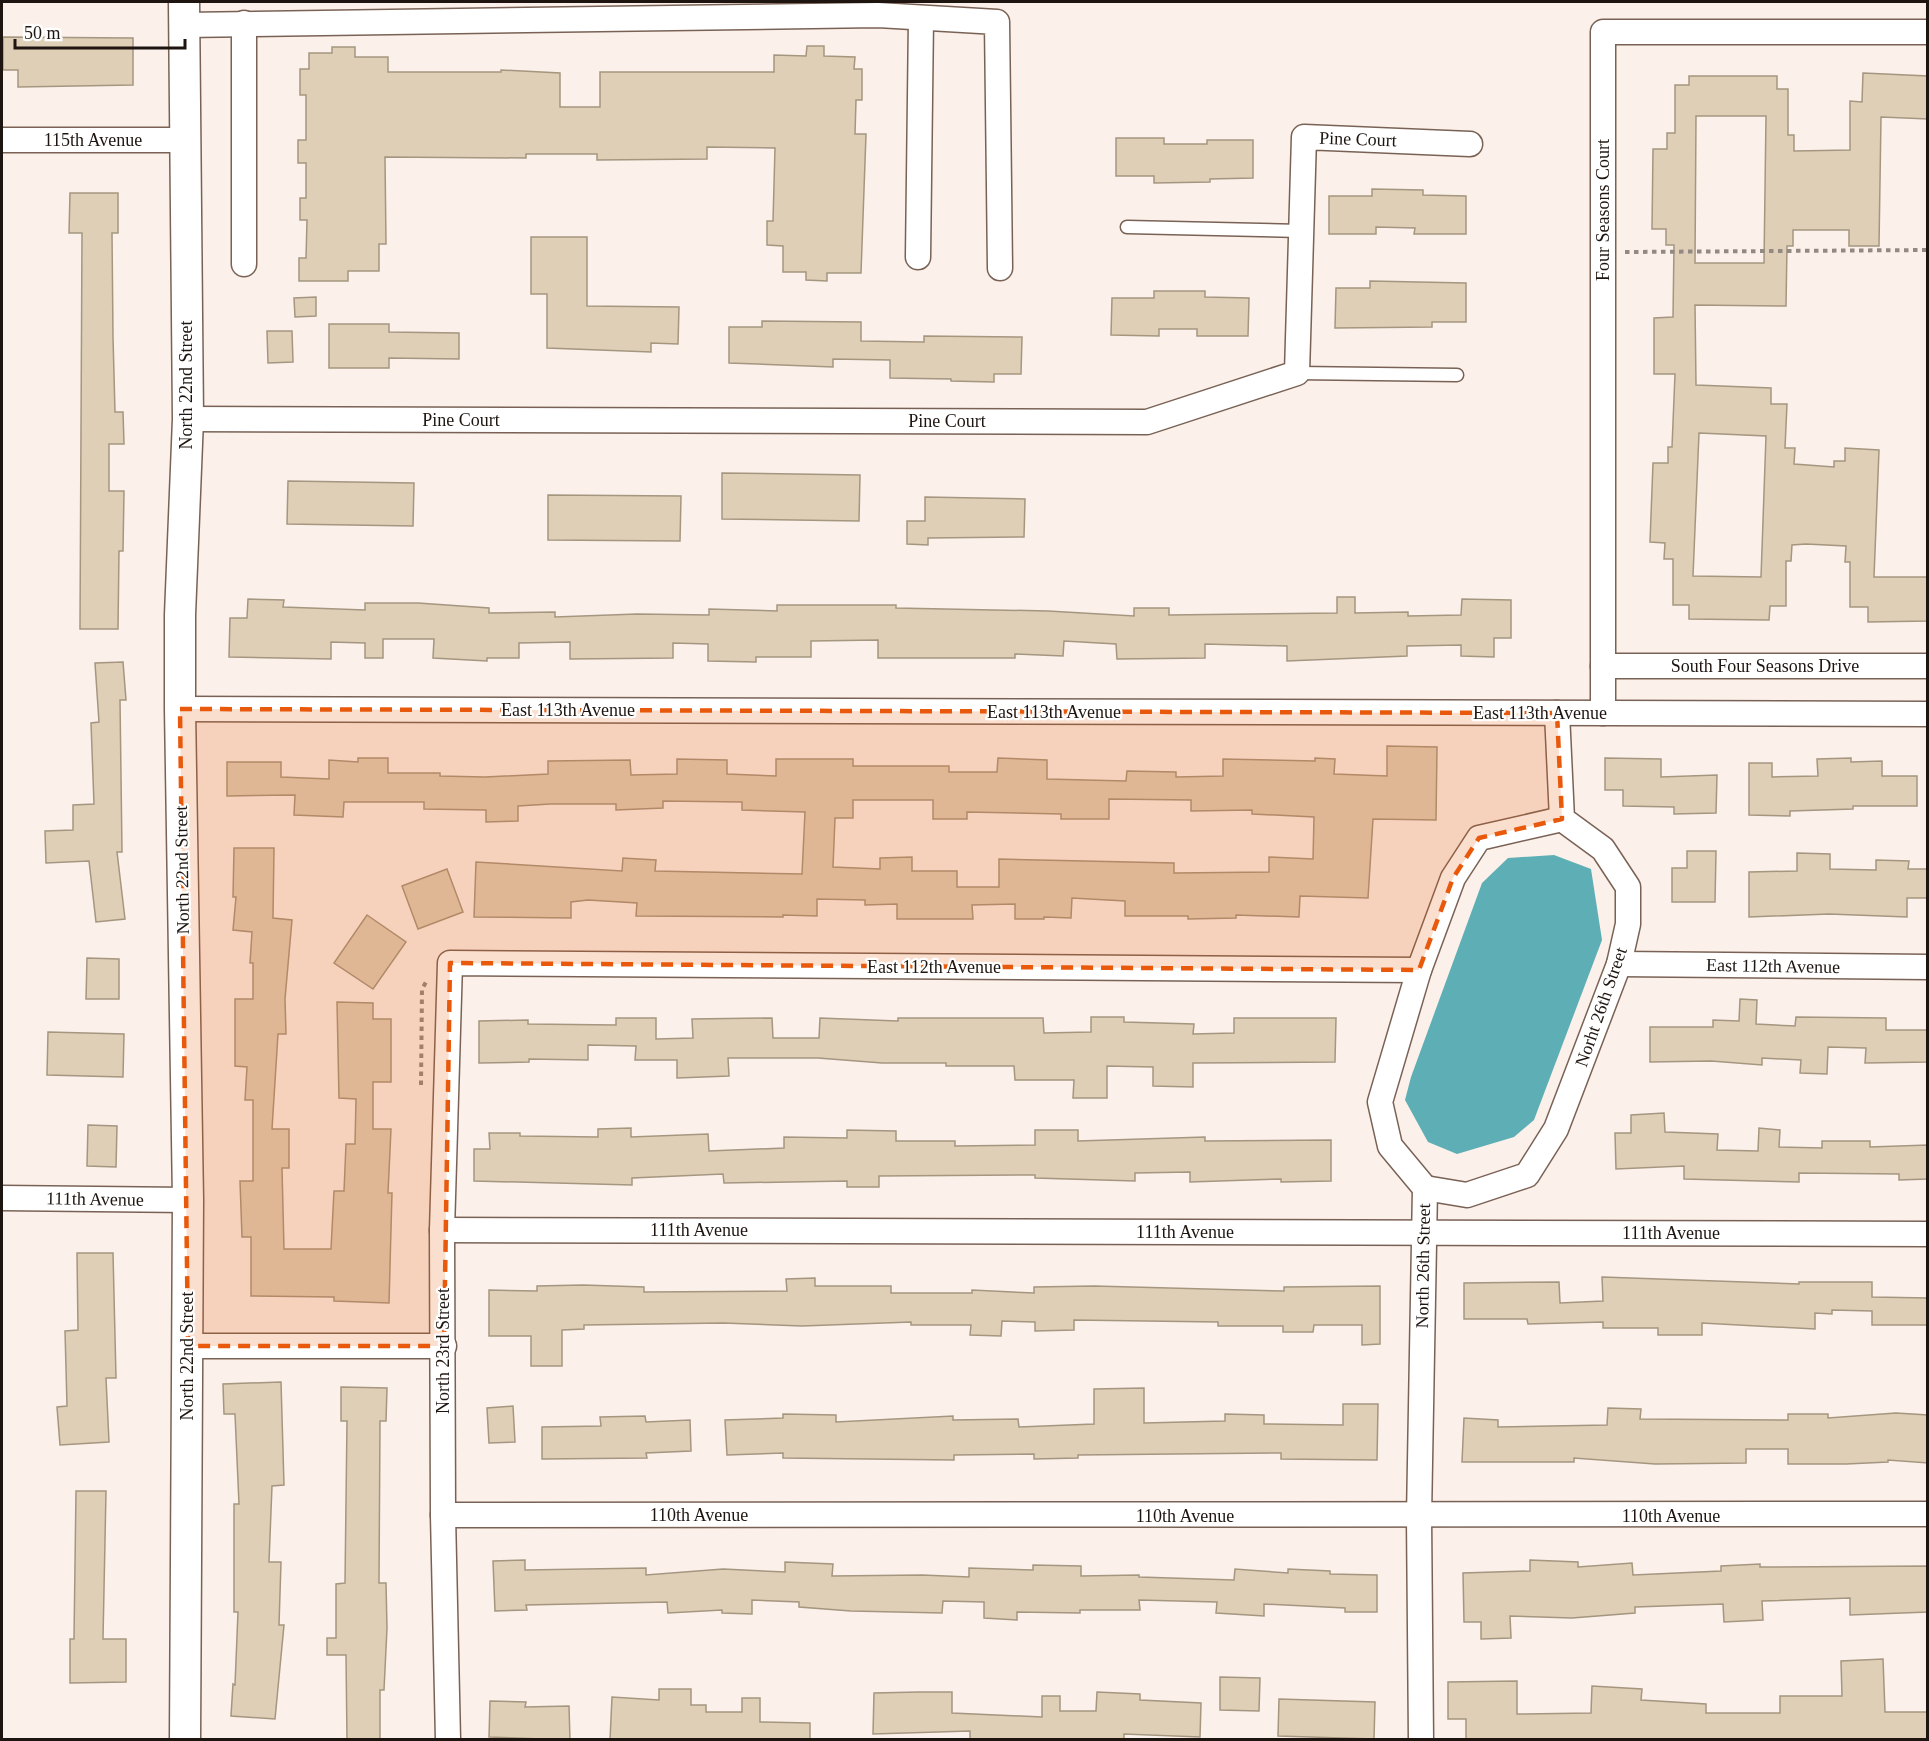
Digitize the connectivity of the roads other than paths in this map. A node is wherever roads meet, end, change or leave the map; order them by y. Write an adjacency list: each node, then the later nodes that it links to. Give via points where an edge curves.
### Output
1 (184, 13): 3 (street); 6 (street, North 22nd Street)
2 (921, 18): 3 (street, via 866,15); 10 (street); 12 (street, via 997,22)
3 (244, 23): 11 (street)
4 (1928, 32): 16 (street, Four Seasons Court, via 1603,32)
5 (2, 140): 6 (street, 115th Avenue)
6 (184, 140): 15 (street, North 22nd Street)
7 (1470, 144): 9 (street, Pine Court, via 1304,137)
8 (1126, 227): 9 (lane)
9 (1301, 231): 13 (street, Pine Court)
10 (918, 257)
11 (244, 264)
12 (1000, 268)
13 (1297, 373): 14 (lane); 15 (street, Pine Court, via 1147,422)
14 (1457, 375)
15 (188, 419): 18 (street, North 22nd Street)
16 (1603, 666): 17 (street, South Four Seasons Drive); 20 (street, Four Seasons Court)
17 (1928, 666)
18 (180, 710): 19 (street, East 113th Avenue); 29 (street, North 22nd Street)
19 (1557, 713): 20 (street, East 113th Avenue); 22 (street)
20 (1603, 713): 21 (street, East 113th Avenue)
21 (1928, 714)
22 (1562, 819): 24 (street, Norht 26th Street, via 1603,849 1628,887 1628,924); 26 (street, North 26th Street, via 1479,838 1453,878)
23 (450, 963): 26 (street, East 112th Avenue); 30 (street, North 23rd Street)
24 (1619, 964): 25 (street, East 112th Avenue); 27 (street, Norht 26th Street, via 1556,1129 1527,1175 1467,1195)
25 (1928, 967)
26 (1419, 970): 27 (street, North 26th Street, via 1380,1102 1390,1146)
27 (1425, 1188): 31 (street, North 26th Street)
28 (2, 1198): 29 (street, 111th Avenue)
29 (188, 1200): 33 (street, North 22nd Street)
30 (442, 1230): 31 (street, 111th Avenue); 34 (street, North 23rd Street)
31 (1423, 1233): 32 (street, 111th Avenue); 37 (street, North 26th Street)
32 (1928, 1234)
33 (188, 1346): 34 (street); 38 (street, North 22nd Street)
34 (444, 1346): 36 (street, North 23rd Street)
35 (1928, 1514): 37 (street, 110th Avenue)
36 (443, 1515): 37 (street, 110th Avenue); 39 (street, North 23rd Street)
37 (1419, 1517): 40 (street, North 26th Street)
38 (185, 1740)
39 (448, 1740)
40 (1421, 1740)

